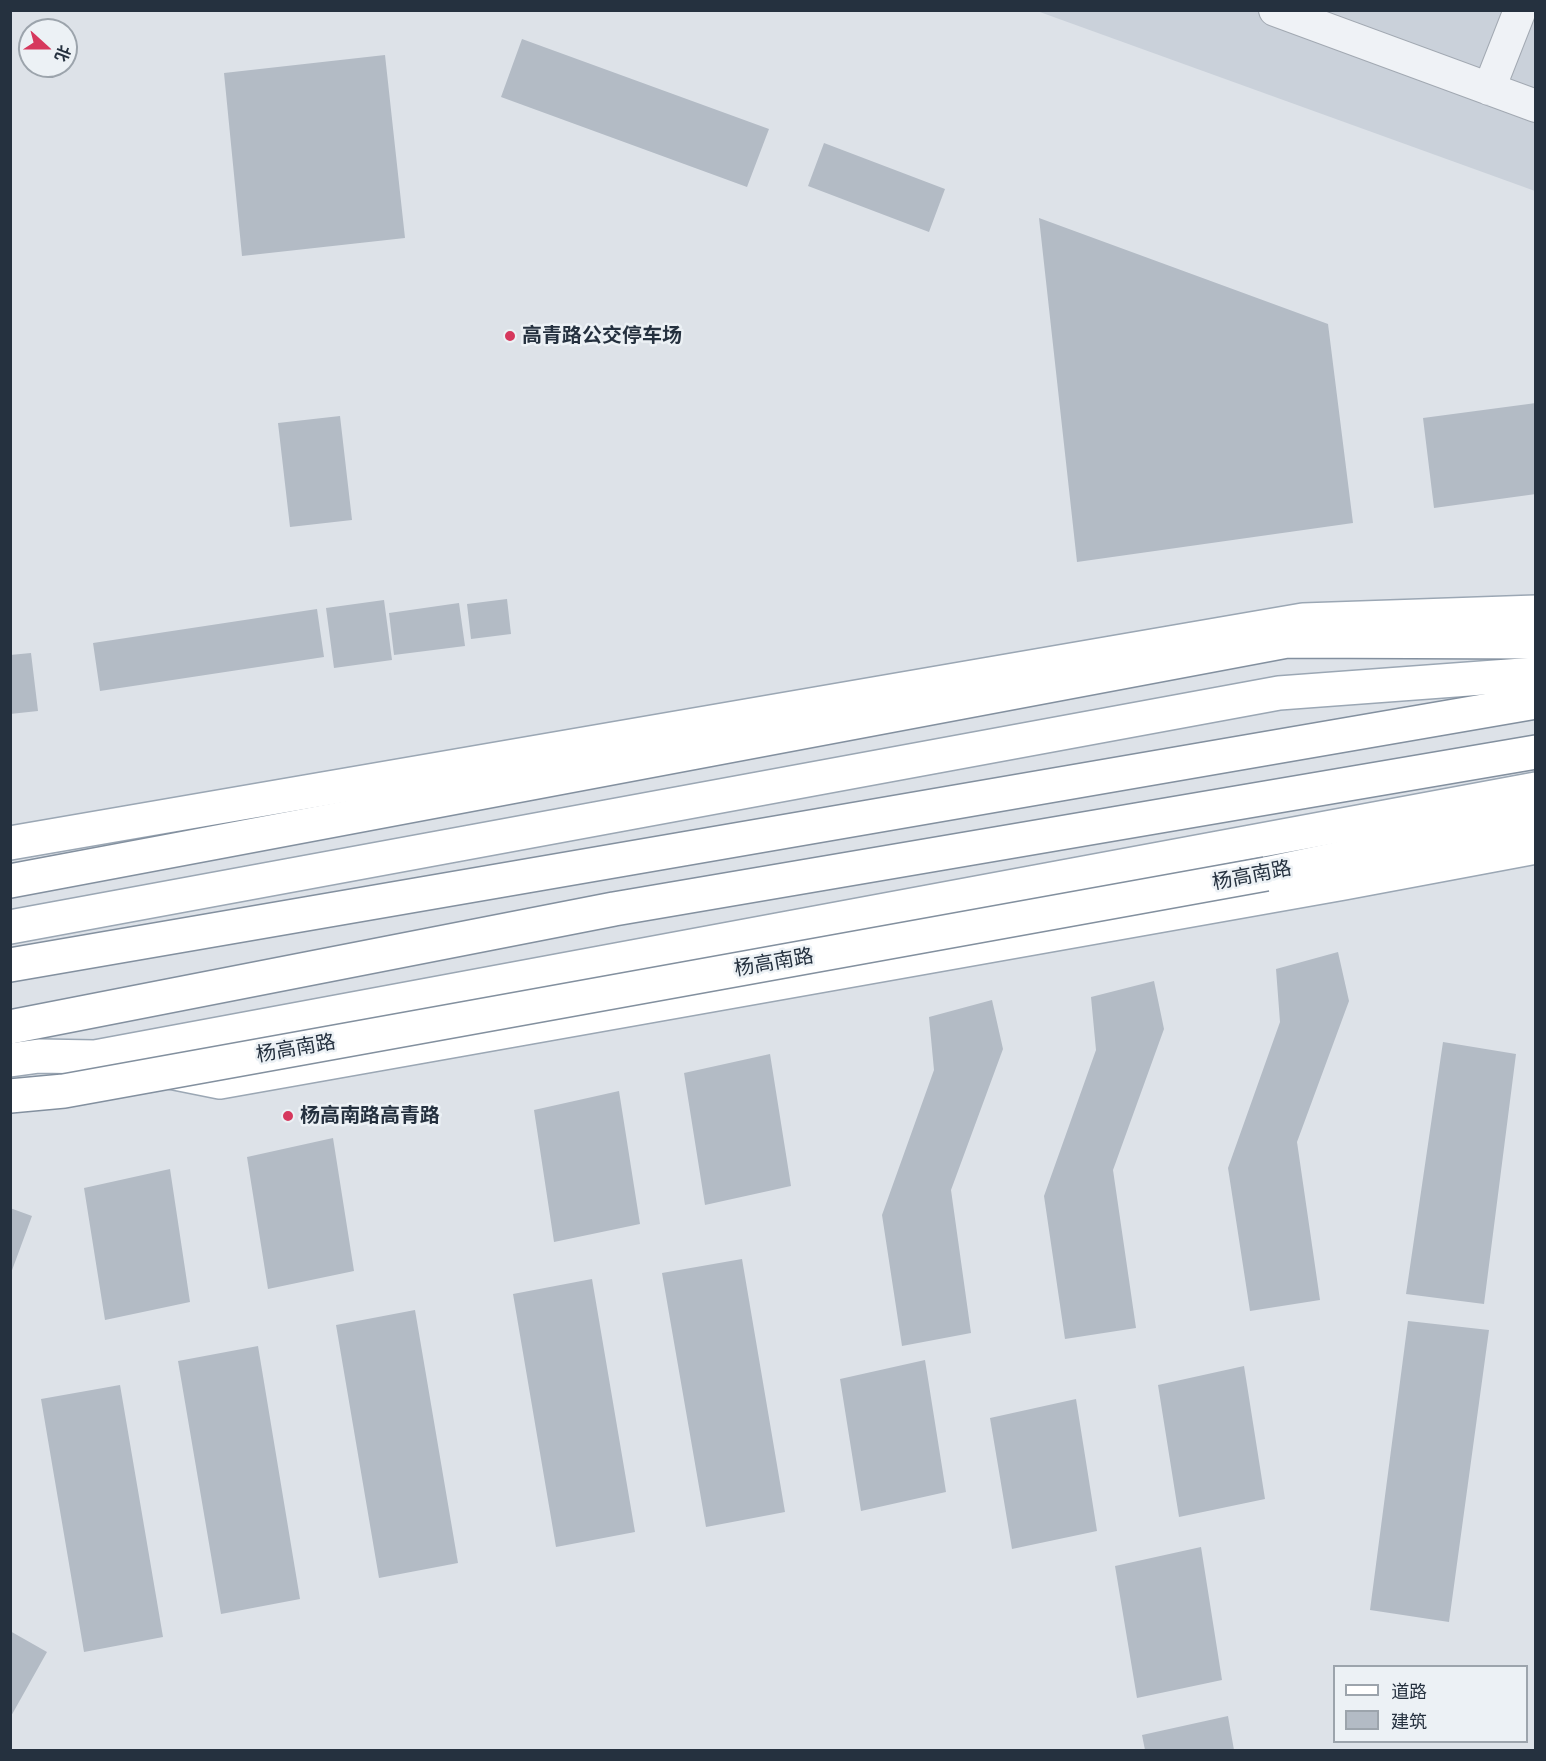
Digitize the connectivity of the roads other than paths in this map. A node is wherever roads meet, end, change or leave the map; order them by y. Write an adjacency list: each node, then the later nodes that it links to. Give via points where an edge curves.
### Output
1 (1275, 10): 3 (lane)
2 (1520, 10): 3 (lane)
3 (1489, 89): 4 (lane)
4 (1536, 106)
5 (1536, 612): 12 (main road, via 1303,620)
6 (1536, 642): 14 (main road, via 1287,641)
7 (1536, 674): 15 (main road, via 1279,693)
8 (1536, 702): 16 (main road)
9 (1536, 752): 17 (main road, via 614,909)
10 (1536, 789): 19 (main road, 杨高南路)
11 (1536, 817): 20 (main road, 杨高南路, bridge, via 1266,874 64,1091)
12 (10, 843)
13 (1536, 847): 19 (main road, 杨高南路, via 220,1082)
14 (10, 881)
15 (10, 927)
16 (10, 965)
17 (10, 1027)
18 (20, 1055): 19 (main road, 杨高南路)
19 (95, 1057)
20 (10, 1096)

